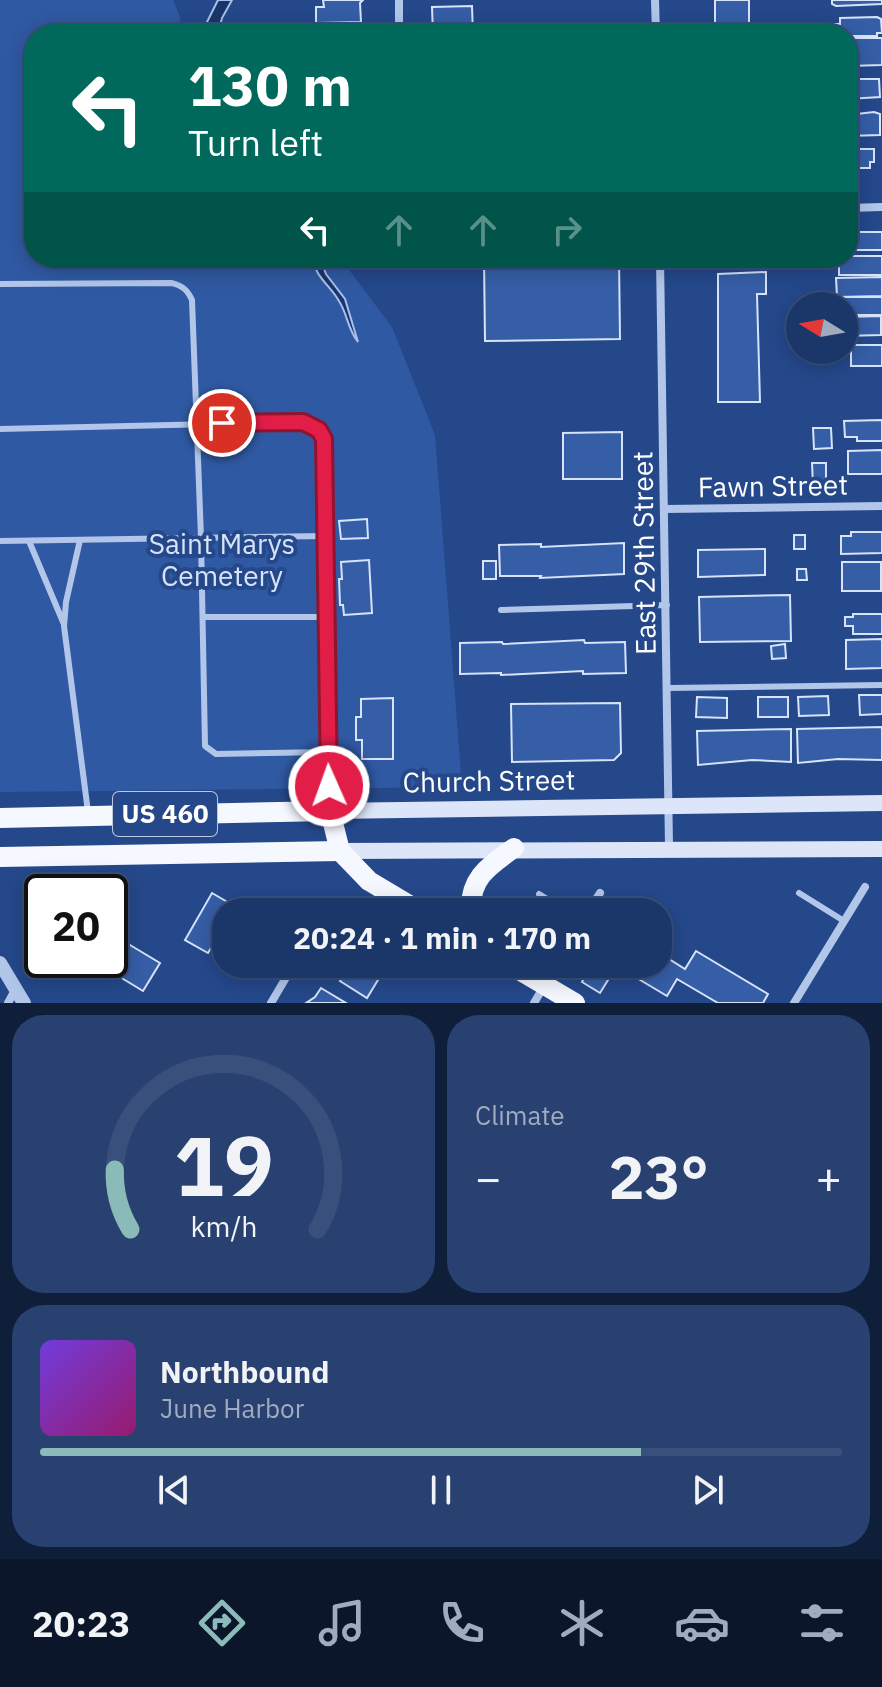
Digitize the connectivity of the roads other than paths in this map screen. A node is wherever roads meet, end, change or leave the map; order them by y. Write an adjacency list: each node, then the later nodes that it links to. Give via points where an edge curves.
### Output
1 (399, 0): 3 (street)
2 (655, 0): 4 (street)
3 (399, 24)
4 (656, 24)
5 (882, 207): 6 (street)
6 (858, 208)
7 (660, 268): 12 (street, East 29th Street)
8 (0, 284): 9 (lane, via 181,286 192,300)
9 (196, 424): 10 (lane); 13 (lane, via 303,422 319,430 324,439); 14 (lane)
10 (0, 429)
11 (882, 506): 12 (street, Fawn Street)
12 (665, 509): 18 (street, East 29th Street)
13 (326, 536): 14 (lane); 21 (lane)
14 (201, 538): 15 (lane); 20 (lane)
15 (80, 540): 17 (lane); 22 (lane)
16 (0, 541): 17 (lane)
17 (29, 541): 22 (lane)
18 (667, 605): 19 (lane); 24 (street, East 29th Street)
19 (501, 610)
20 (203, 617): 21 (lane); 25 (lane, via 204,740 209,751)
21 (327, 617): 25 (lane)
22 (64, 626): 29 (lane)
23 (882, 685): 24 (lane)
24 (668, 688): 27 (street, East 29th Street)
25 (328, 752): 28 (lane)
26 (882, 803): 27 (main road, Church Street)
27 (669, 806): 28 (main road, Church Street); 31 (street, East 29th Street)
28 (330, 811): 29 (main road, Church Street / US 460); 34 (main road)
29 (88, 816): 30 (main road, Church Street / US 460)
30 (0, 818)
31 (669, 847): 32 (main road); 33 (main road)
32 (514, 848): 34 (main road); 41 (main road, via 483,870)
33 (882, 849)
34 (340, 851): 35 (main road, US 460); 40 (main road, via 369,881)
35 (0, 857)
36 (865, 887): 44 (street)
37 (600, 893): 43 (street)
38 (799, 893): 44 (lane)
39 (539, 894): 42 (lane)
40 (398, 898)
41 (471, 898)
42 (545, 898)
43 (597, 898)
44 (844, 921): 53 (street)
45 (0, 963): 49 (street)
46 (286, 978): 51 (street)
47 (523, 978): 48 (main road)
48 (540, 994): 52 (main road)
49 (11, 997): 50 (street)
50 (24, 1003)
51 (271, 1003)
52 (575, 1003)
53 (794, 1003)

